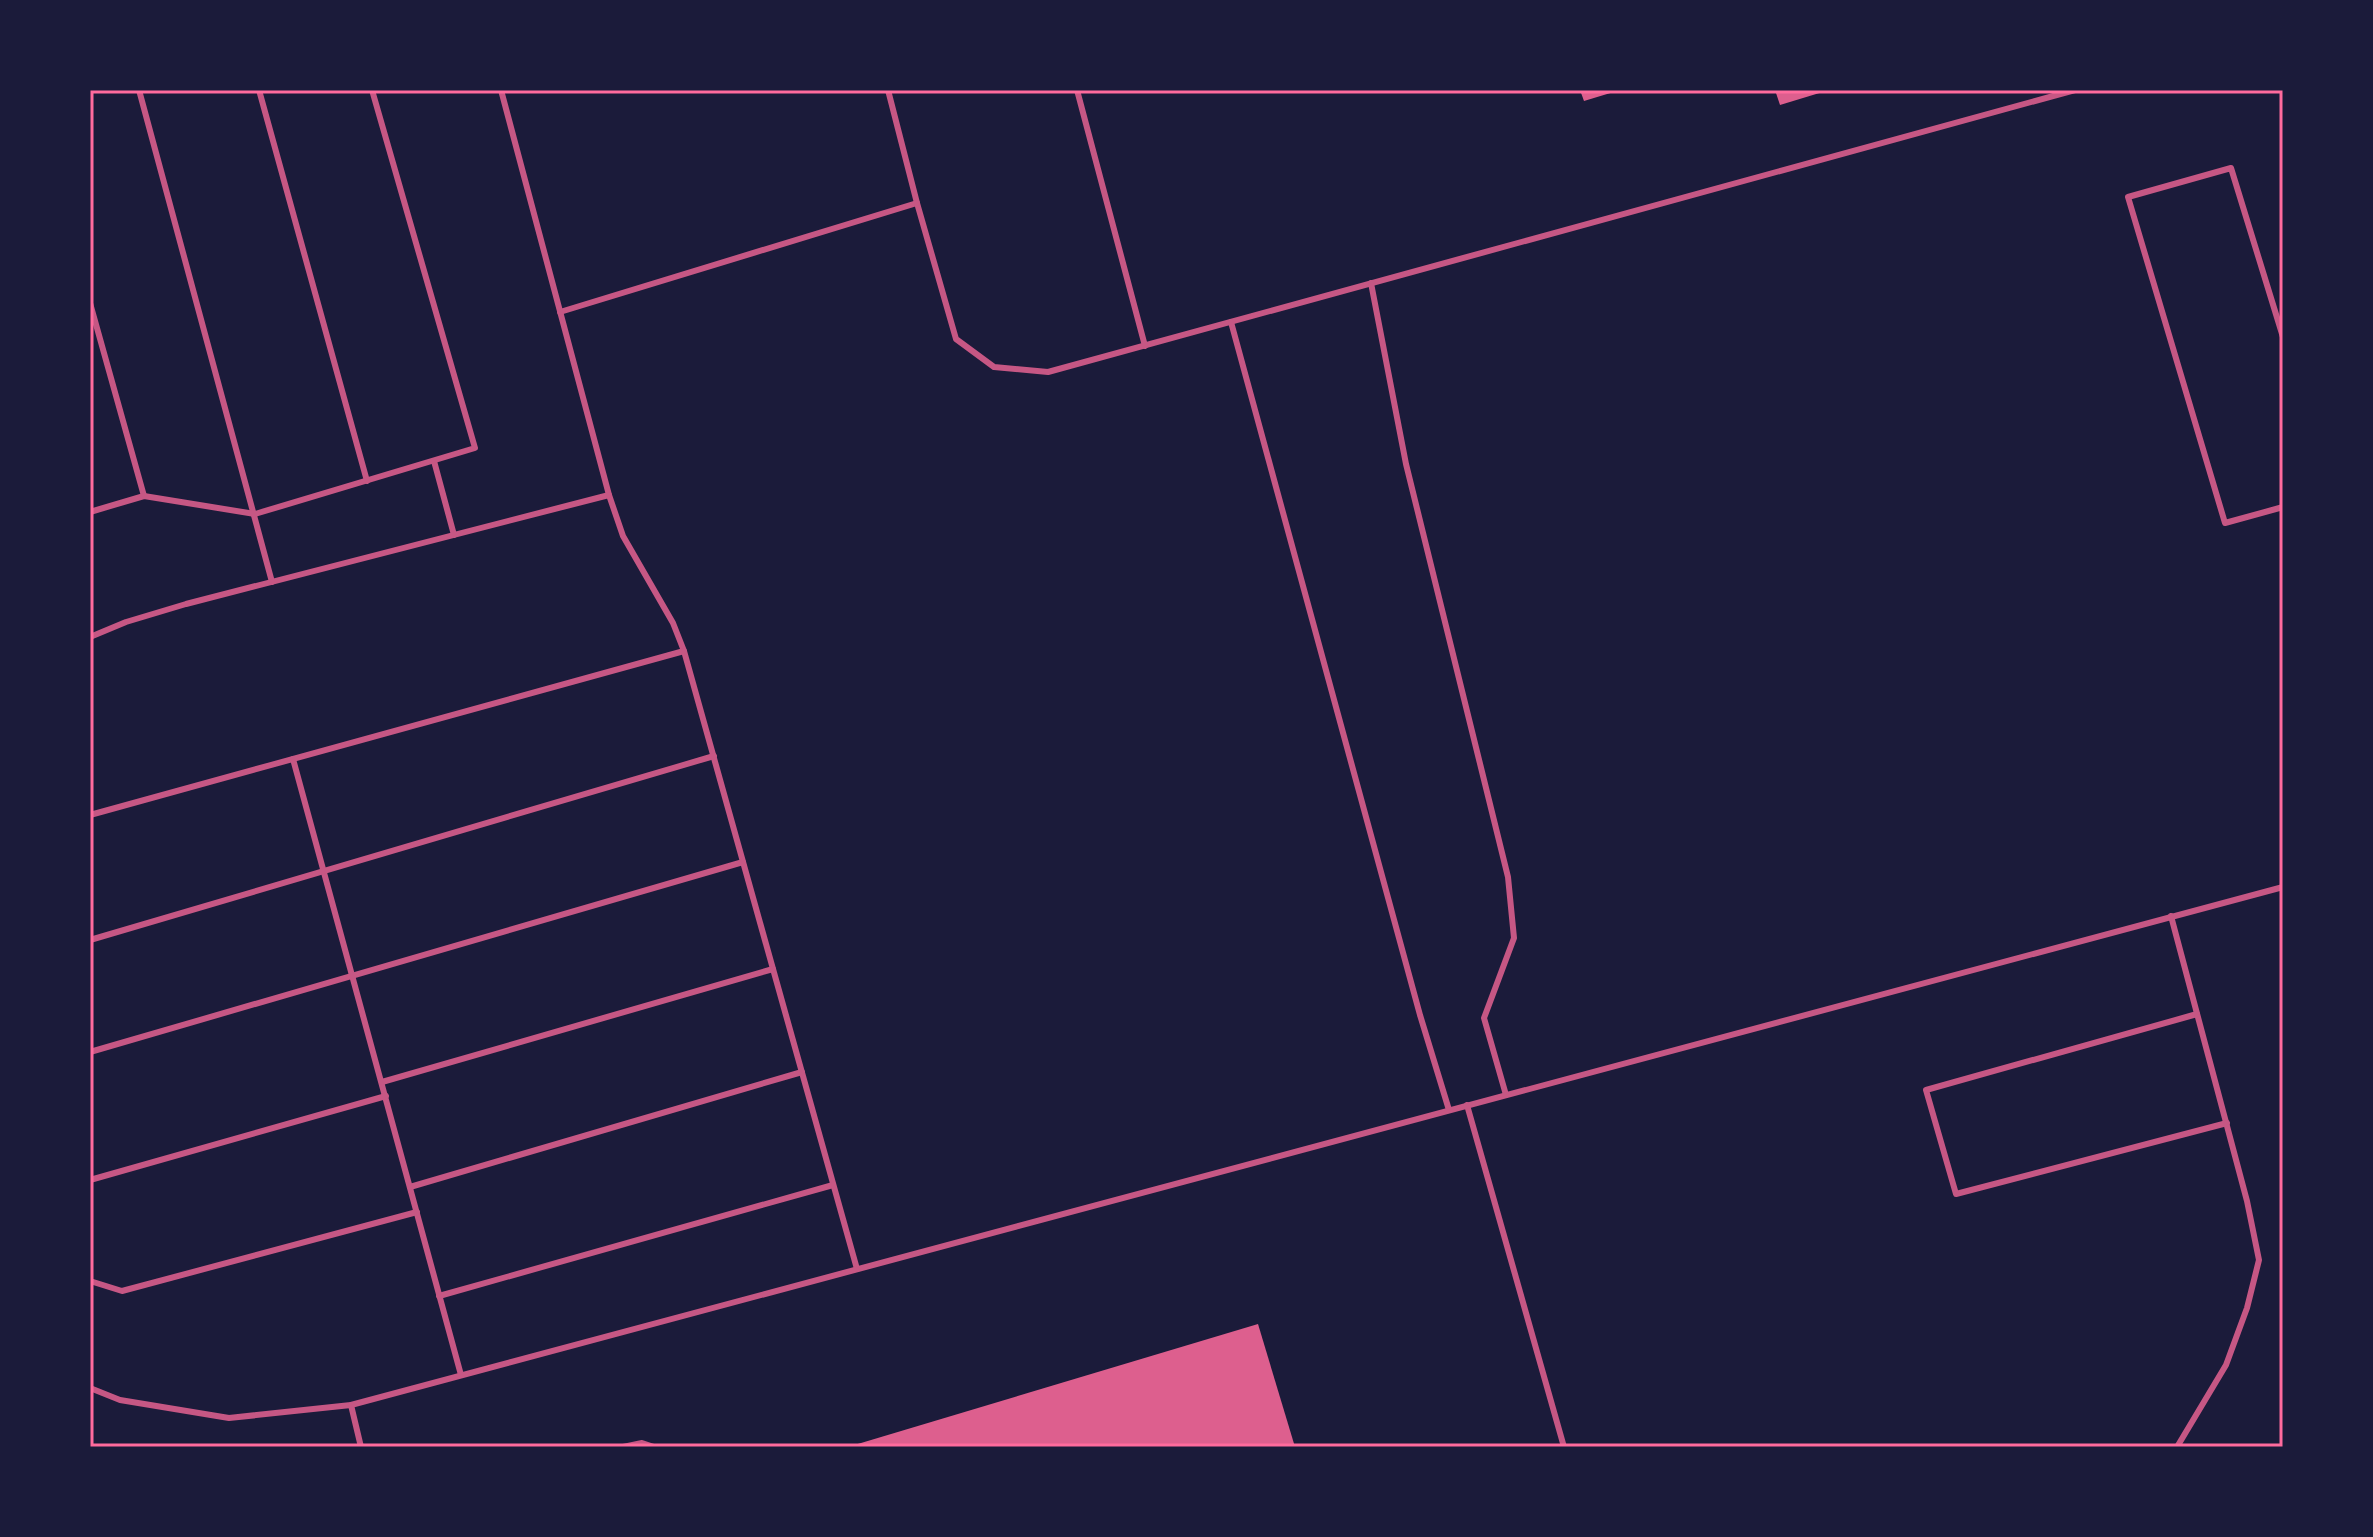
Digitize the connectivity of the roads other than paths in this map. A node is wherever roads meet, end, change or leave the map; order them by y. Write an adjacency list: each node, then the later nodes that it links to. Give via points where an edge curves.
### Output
1 (139, 90): 21 (lane)
2 (259, 90): 16 (lane)
3 (372, 90): 15 (lane, via 475,448)
4 (501, 90): 11 (lane)
5 (888, 90): 8 (lane)
6 (1077, 90): 14 (lane)
7 (2075, 90): 9 (lane)
8 (917, 203): 11 (lane); 14 (lane, via 956,339 994,367 1048,372)
9 (1371, 283): 12 (lane); 40 (lane, via 1406,464 1508,877 1514,938 1484,1018)
10 (90, 303): 18 (lane)
11 (560, 312): 17 (lane)
12 (1231, 322): 14 (lane); 43 (lane)
13 (2283, 337): 19 (lane, via 2231,168 2128,197 2225,523)
14 (1145, 346)
15 (434, 461): 16 (lane); 22 (lane)
16 (367, 481): 21 (lane)
17 (609, 495): 22 (lane); 25 (lane, via 623,536)
18 (144, 496): 20 (lane); 21 (lane)
19 (2283, 507)
20 (90, 512)
21 (255, 514): 23 (lane)
22 (454, 535): 23 (lane)
23 (272, 582): 24 (lane)
24 (90, 637)
25 (684, 651): 26 (lane); 27 (lane)
26 (714, 756): 29 (lane); 30 (lane)
27 (293, 759): 28 (lane); 30 (lane)
28 (90, 815)
29 (743, 862): 34 (lane); 35 (lane)
30 (324, 871): 33 (lane); 35 (lane)
31 (2283, 887): 32 (lane)
32 (2171, 916): 36 (lane); 40 (lane)
33 (90, 940)
34 (773, 969): 38 (lane); 39 (lane)
35 (353, 976): 37 (lane); 39 (lane)
36 (2197, 1014): 44 (lane); 44 (lane, via 1926,1090 1956,1194)
37 (90, 1052)
38 (802, 1072): 46 (lane); 47 (lane)
39 (382, 1082): 41 (lane)
40 (1506, 1095): 42 (lane)
41 (386, 1096): 45 (lane); 47 (lane)
42 (1467, 1105): 43 (lane); 58 (lane)
43 (1449, 1110): 49 (lane)
44 (2227, 1123): 59 (lane, via 2259,1260 2226,1365)
45 (90, 1180)
46 (833, 1185): 49 (lane); 51 (lane)
47 (410, 1187): 48 (lane)
48 (417, 1212): 50 (lane, via 122,1291); 51 (lane)
49 (857, 1269): 52 (lane)
50 (91, 1285)
51 (439, 1296): 52 (lane)
52 (461, 1375): 54 (lane)
53 (90, 1388): 54 (lane, via 120,1400 229,1418)
54 (351, 1405): 55 (lane)
55 (361, 1447)
56 (623, 1447): 57 (lane)
57 (654, 1447)
58 (1564, 1447)
59 (2177, 1447)

